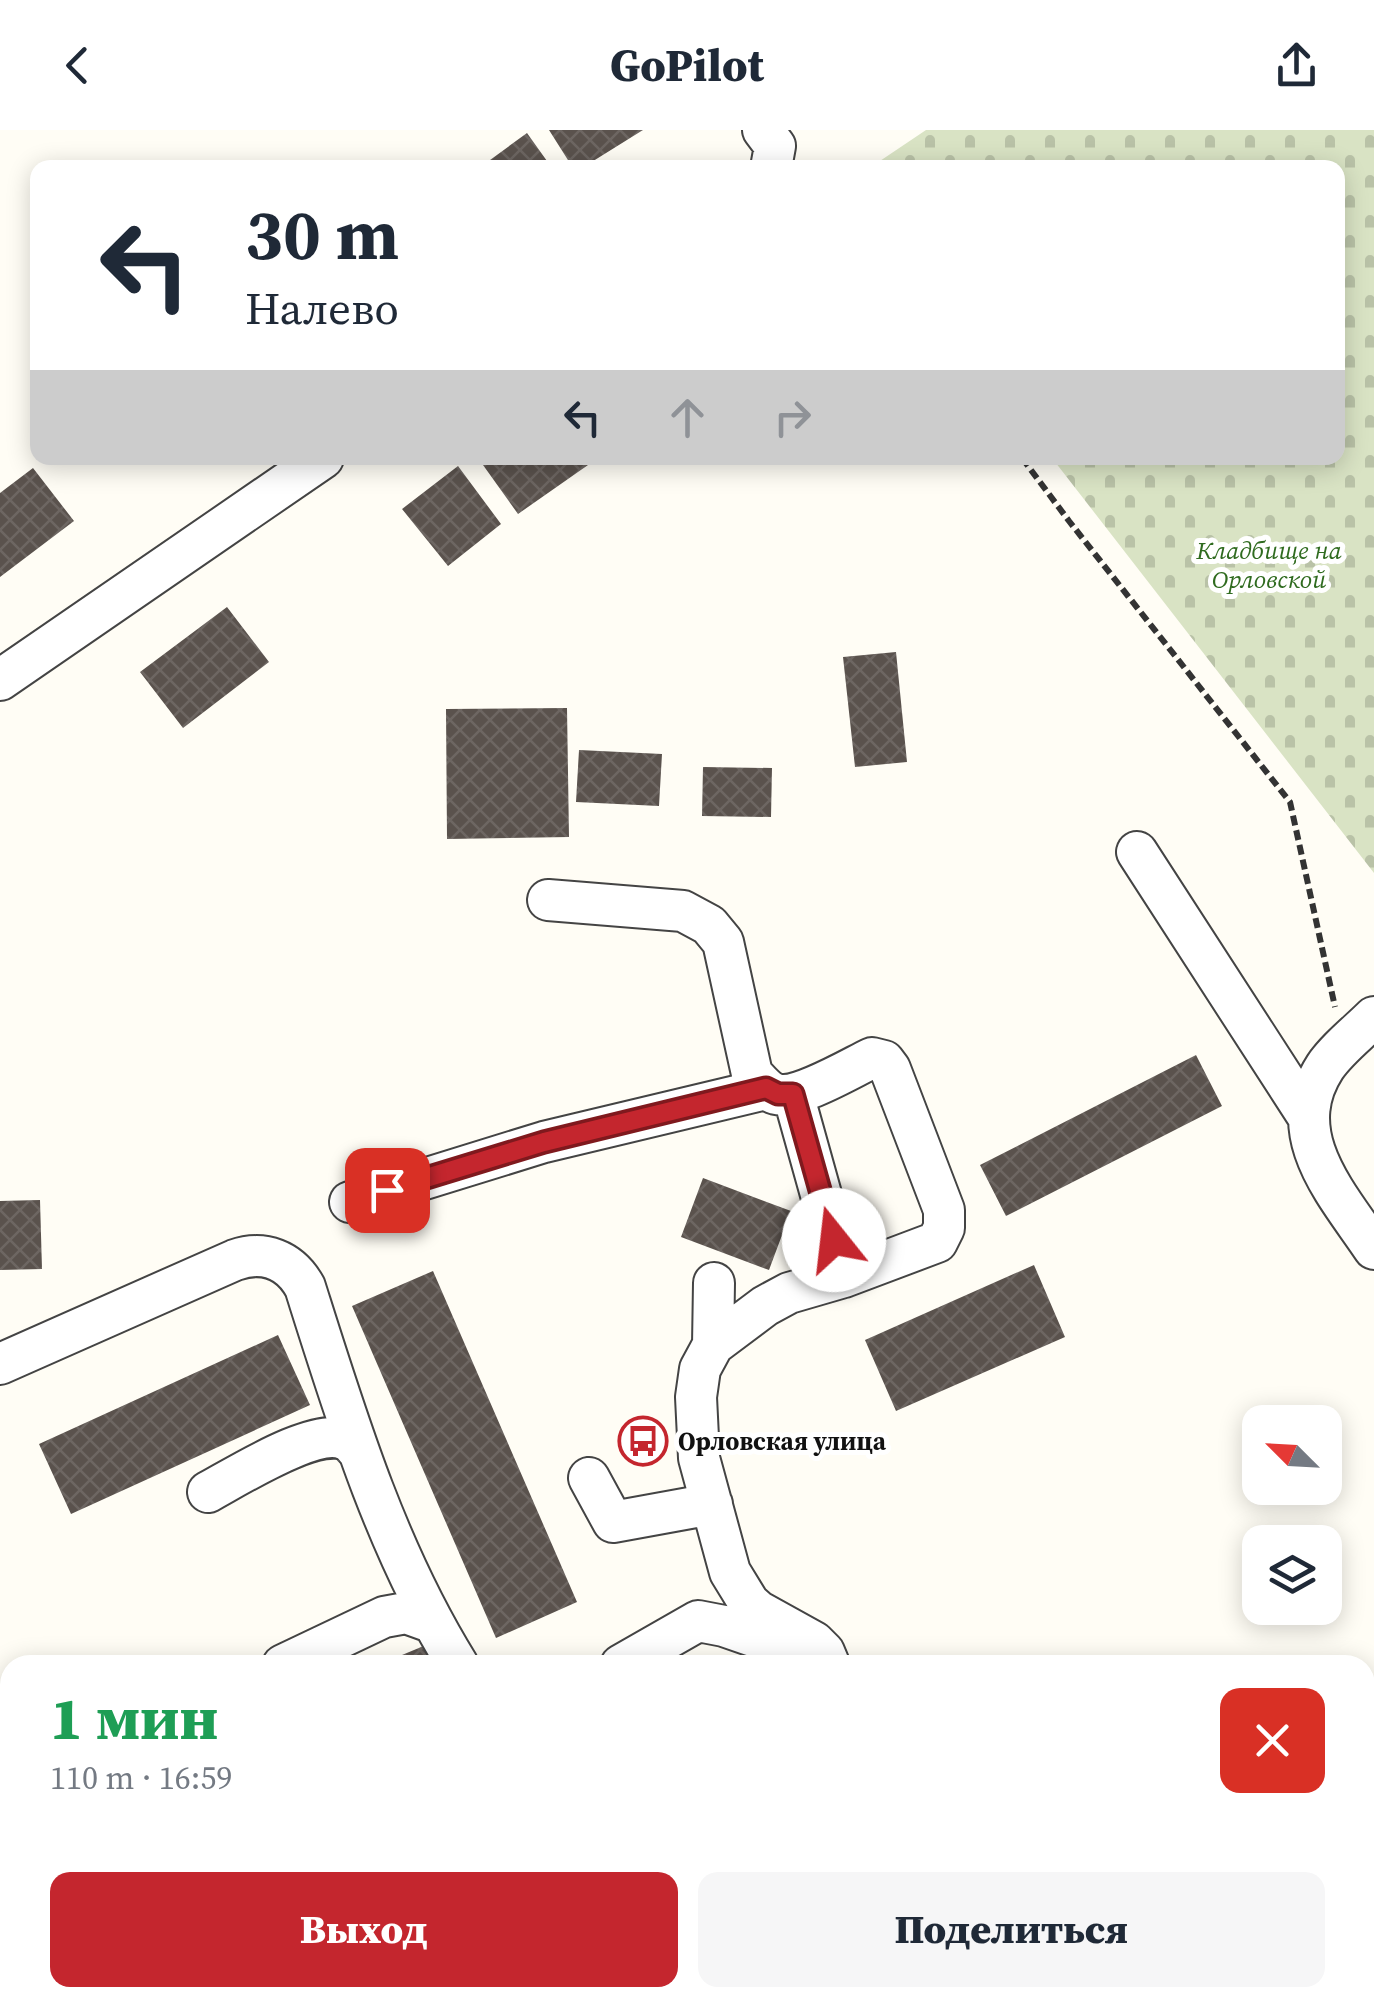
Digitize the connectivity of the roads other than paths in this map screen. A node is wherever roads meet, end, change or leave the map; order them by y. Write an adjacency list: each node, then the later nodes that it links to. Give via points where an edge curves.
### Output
1 (763, 130): 2 (street, via 775,146)
2 (772, 160)
3 (312, 465): 4 (street)
4 (0, 680)
5 (1137, 852): 9 (street)
6 (548, 900): 8 (street, via 683,910 709,925 723,942 752,1074)
7 (1374, 1017): 9 (street, via 1326,1066)
8 (780, 1091): 10 (street, via 544,1142); 12 (street); 12 (street, via 872,1058 884,1061 944,1210 937,1242)
9 (1309, 1118): 11 (street, via 1316,1161)
10 (350, 1202)
11 (1374, 1249)
12 (844, 1277): 14 (street, via 788,1293)
13 (714, 1283): 14 (street)
14 (712, 1345): 19 (street, via 696,1398 699,1458)
15 (0, 1364): 16 (street, via 235,1260 269,1257 292,1269 305,1287)
16 (359, 1452): 18 (street, via 344,1439 314,1440); 21 (street)
17 (588, 1478): 19 (street, via 613,1522)
18 (208, 1492)
19 (712, 1504): 20 (street)
20 (730, 1572): 22 (street); 27 (street, via 758,1611)
21 (416, 1603): 23 (street); 24 (street)
22 (698, 1622): 25 (street); 26 (street)
23 (304, 1655)
24 (451, 1655)
25 (638, 1655)
26 (805, 1655)
27 (826, 1655)

